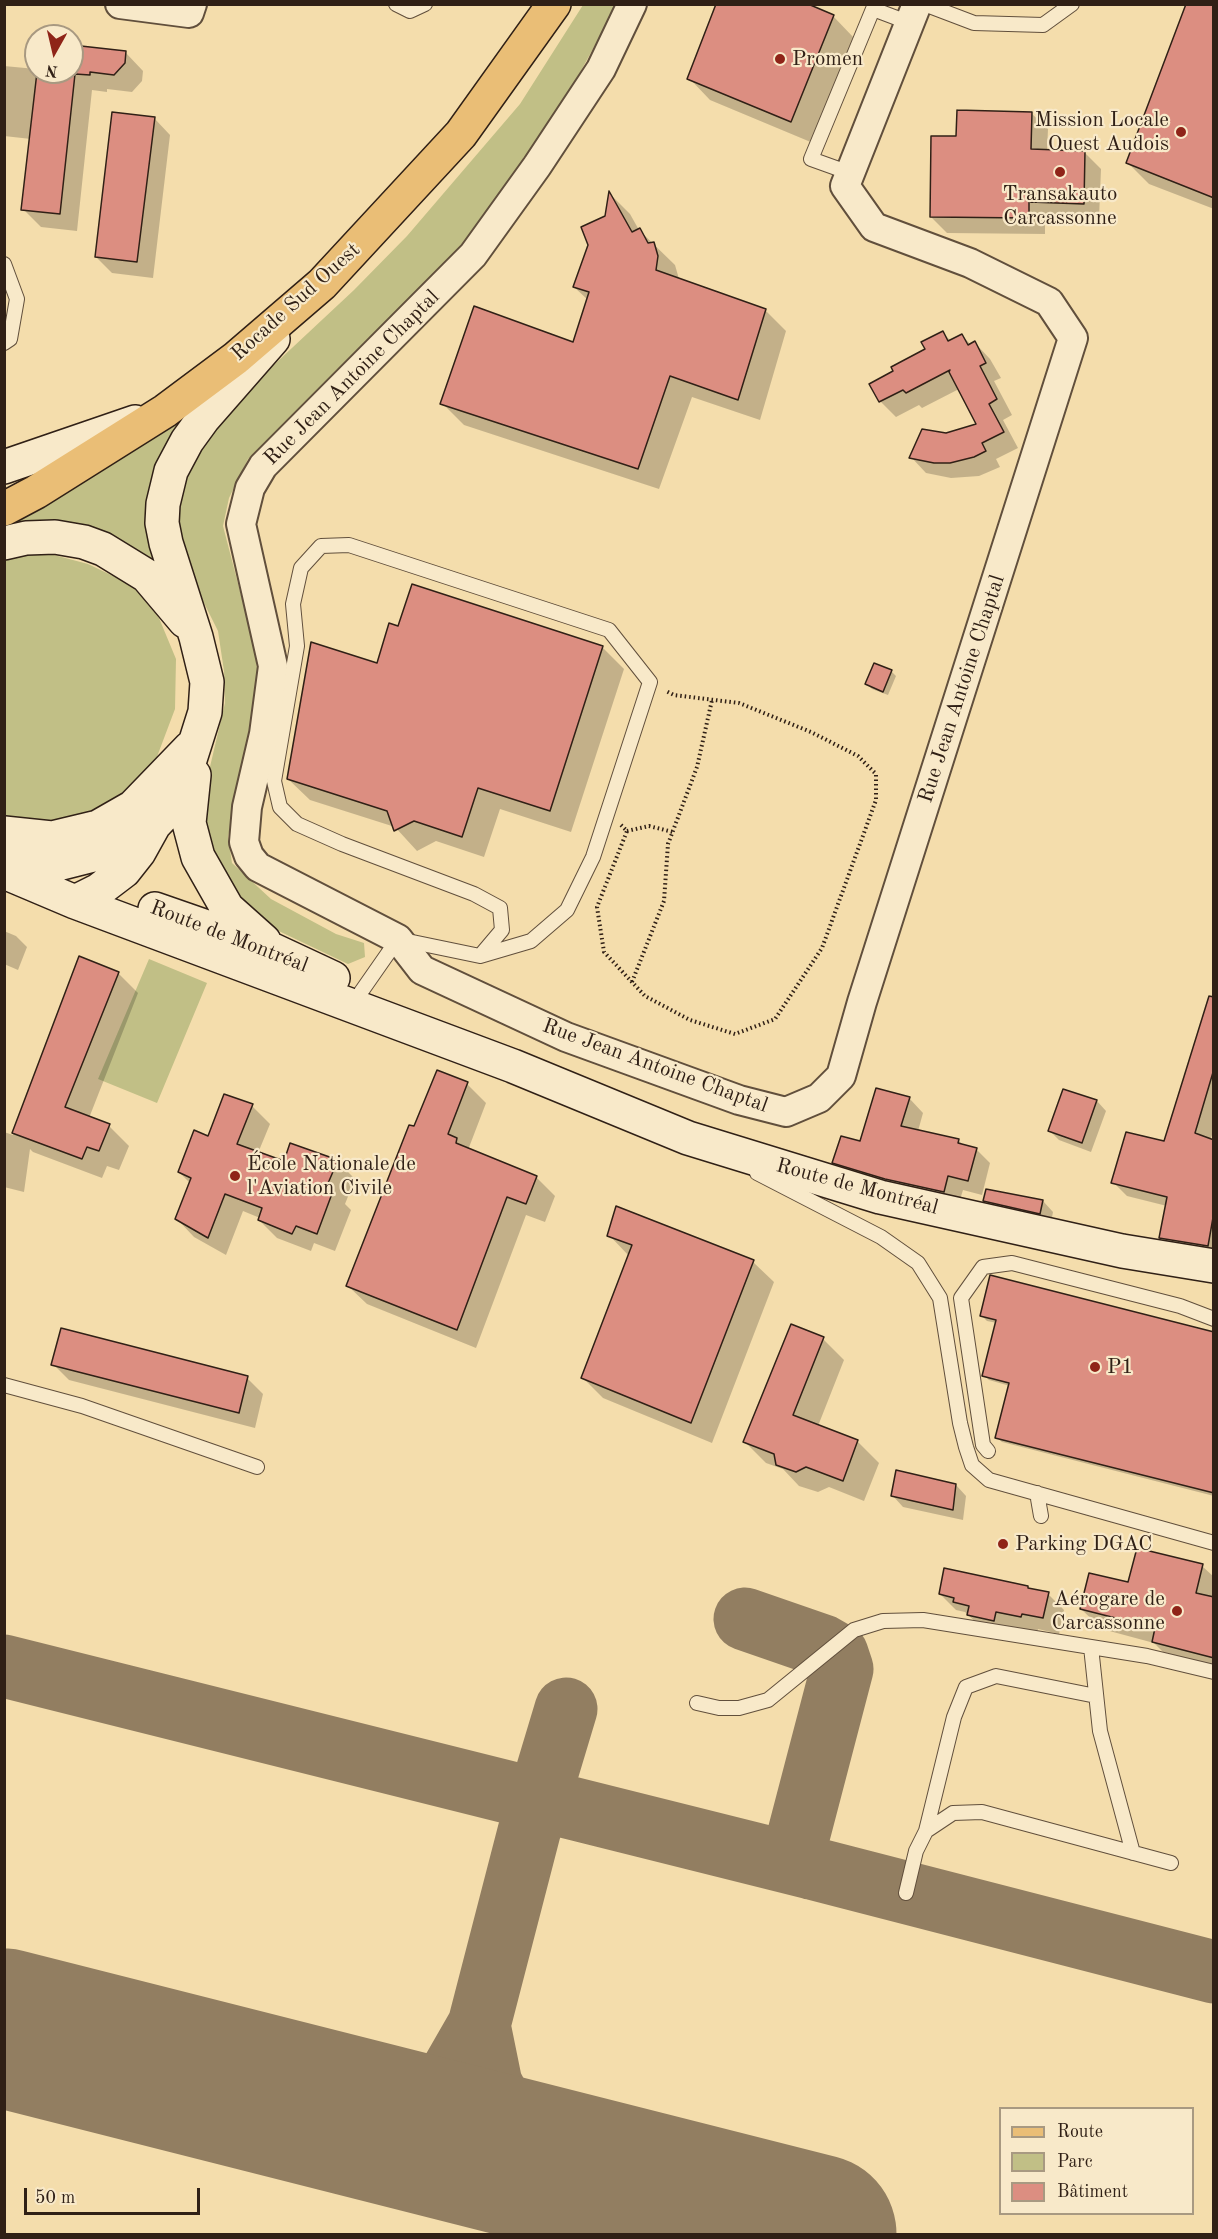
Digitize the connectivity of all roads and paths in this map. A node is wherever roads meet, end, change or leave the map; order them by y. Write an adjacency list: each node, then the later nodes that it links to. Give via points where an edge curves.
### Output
1 (120, 4): 2 (street, via 189,13)
2 (192, 4)
3 (396, 4): 4 (lane, via 410,11)
4 (425, 4)
5 (555, 4): 11 (main road, Rocade Sud Ouest, via 461,134)
6 (632, 4): 31 (street, Rue Jean Antoine Chaptal, via 601,69 473,255 263,465 250,488 243,515 241,524 273,666 264,734 247,807 246,849 258,867)
7 (1072, 4): 8 (lane, via 1043,25 974,23)
8 (917, 11): 9 (street, Rue Jean Antoine Chaptal); 9 (lane, via 873,9 811,159)
9 (850, 173): 31 (street, Rue Jean Antoine Chaptal, via 844,186 874,227 970,263 1049,302 1073,339 841,1076 819,1098 786,1112 739,1100 566,1037 422,970)
10 (4, 264): 12 (lane, via 17,299 10,339)
11 (322, 284): 13 (main road, Rocade Sud Ouest, via 236,358); 17 (main road, via 203,419 171,471 162,523)
12 (4, 343)
13 (165, 411): 14 (main road); 15 (main road, Rocade Sud Ouest)
14 (4, 467)
15 (4, 509)
16 (4, 543): 17 (main road, via 55,537 103,549 147,576)
17 (196, 637): 20 (main road, via 207,682 205,712)
18 (650, 682): 19 (path, via 674,695); 21 (lane); 33 (lane, via 609,630 349,545 321,546 301,568 293,604 297,646 274,781 280,807 297,824 500,908 502,930)
19 (712, 700): 24 (path, via 697,767); 34 (path, via 739,704 811,732 858,756 876,774 876,800 822,948 775,1019 735,1034 690,1020 645,996)
20 (197, 741): 22 (main road, via 180,791); 25 (main road, via 133,807 98,827 52,838); 32 (main road, via 189,823 198,857 227,908)
21 (607, 813): 23 (path); 33 (lane, via 593,857 567,910 531,941)
22 (154, 825): 28 (main road, via 105,852); 30 (main road, via 124,870)
23 (627, 831): 24 (path, via 649,826); 34 (path, via 597,907 604,952)
24 (673, 832): 34 (path, via 668,844 664,901)
25 (4, 833)
26 (4, 853): 28 (main road, Route de Montréal)
27 (4, 859): 28 (main road)
28 (42, 868): 30 (main road, Route de Montréal)
29 (4, 872): 30 (main road, Route de Montréal)
30 (87, 896): 32 (main road, Route de Montréal); 36 (main road, Route de Montréal)
31 (398, 939): 33 (lane); 35 (lane)
32 (273, 950): 35 (main road, Route de Montréal)
33 (480, 956)
34 (632, 982)
35 (362, 992): 36 (main road, Route de Montréal)
36 (513, 1066): 37 (main road, Route de Montréal)
37 (688, 1138): 38 (main road, Route de Montréal, via 880,1197 1122,1251); 40 (lane, via 881,1237 918,1263 940,1298)
38 (1214, 1266)
39 (964, 1312): 41 (lane, via 962,1298 983,1267 1012,1263 1180,1306); 42 (lane); 43 (lane)
40 (943, 1318): 42 (lane); 44 (lane)
41 (1214, 1319)
42 (956, 1332): 43 (lane); 44 (lane)
43 (969, 1347): 46 (lane, via 983,1444)
44 (948, 1350): 48 (lane, via 960,1423 972,1465 986,1485)
45 (4, 1386): 47 (lane, via 82,1406)
46 (988, 1451)
47 (257, 1467)
48 (1037, 1493): 49 (lane); 50 (lane)
49 (1041, 1516)
50 (1214, 1543)
51 (1091, 1647): 52 (lane); 53 (lane); 54 (lane, via 923,1620 884,1621 854,1630 768,1700 739,1708)
52 (1214, 1672)
53 (1096, 1696): 55 (lane, via 996,1676 966,1687 954,1717); 56 (lane, via 1100,1731)
54 (697, 1703)
55 (926, 1831): 56 (lane, via 953,1813 982,1812); 58 (lane, via 916,1851)
56 (1133, 1853): 57 (lane)
57 (1171, 1863)
58 (906, 1893)

